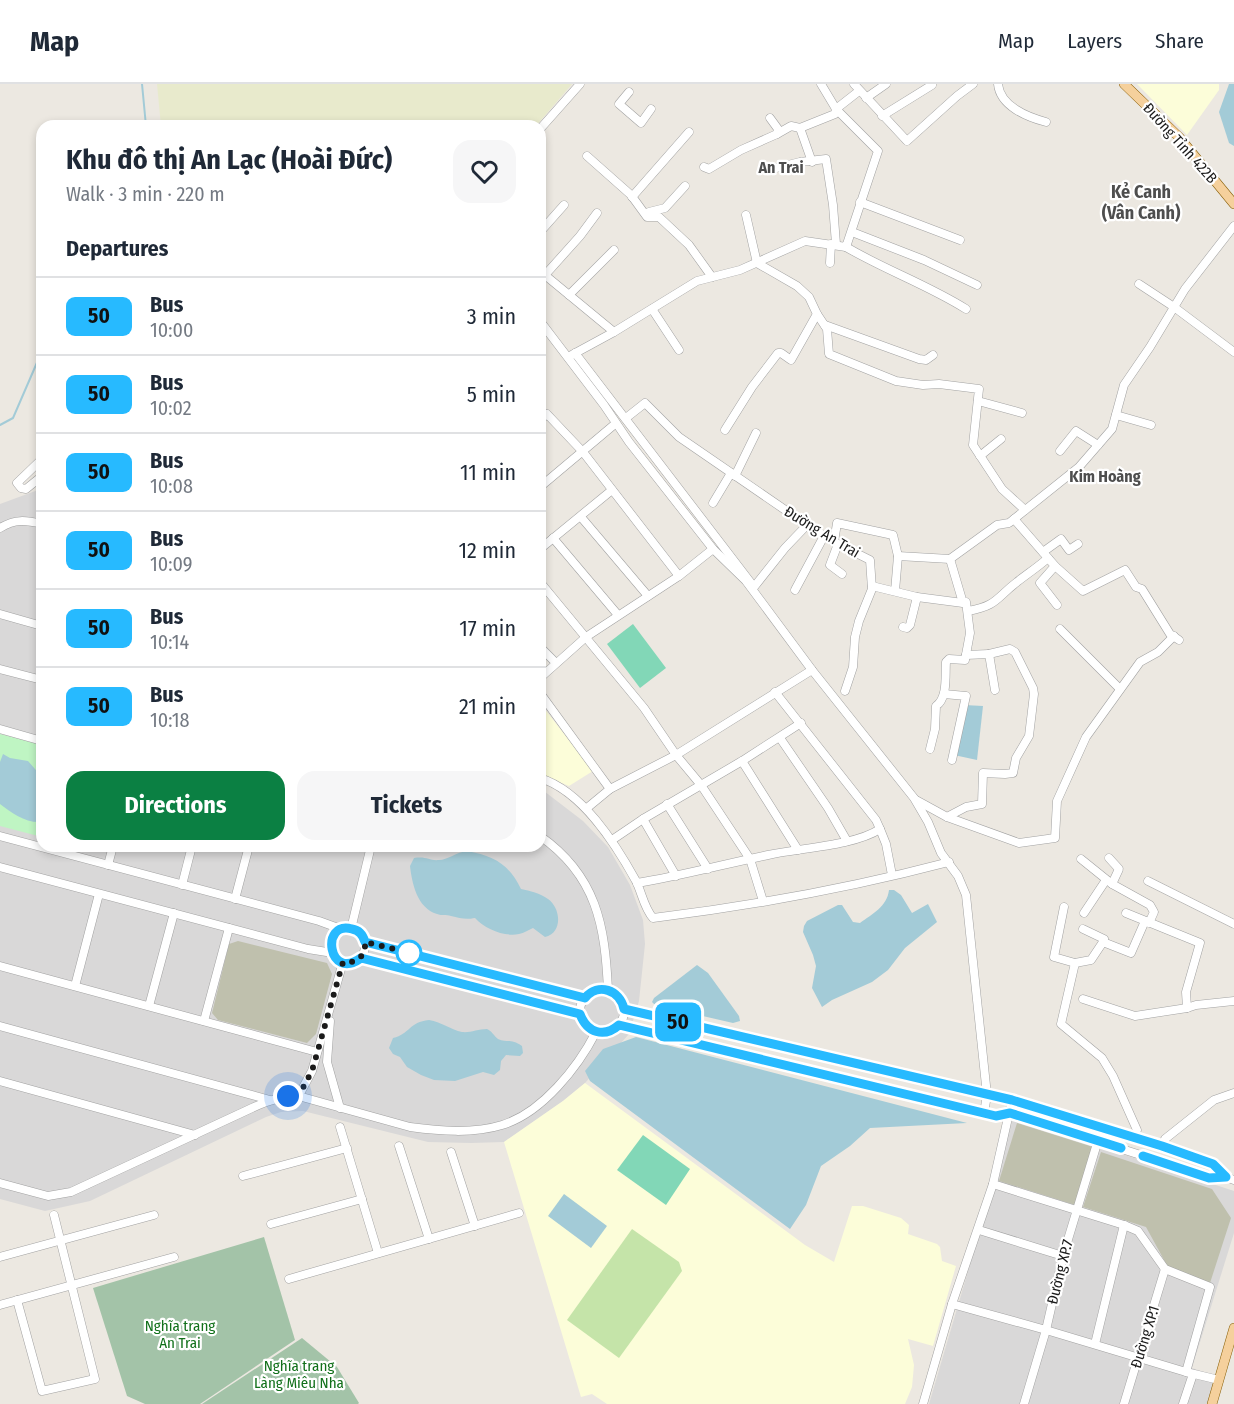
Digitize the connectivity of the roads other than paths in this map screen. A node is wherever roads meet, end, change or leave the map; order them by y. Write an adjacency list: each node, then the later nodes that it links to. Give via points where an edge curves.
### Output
1 (580, 84): 15 (street)
2 (820, 84): 12 (street)
3 (886, 84): 10 (street)
4 (973, 84): 13 (street, via 907,141)
5 (998, 84): 16 (street, via 1006,102)
6 (1124, 84): 27 (main road, Đường Tỉnh 422B, via 1179,137)
7 (932, 85): 13 (street)
8 (856, 87): 10 (street); 12 (street)
9 (629, 92): 11 (street, via 619,104 641,123)
10 (866, 98): 13 (street)
11 (651, 109)
12 (836, 109): 17 (street, via 835,114); 26 (street, via 878,151)
13 (882, 116)
14 (770, 118): 19 (street)
15 (546, 122)
16 (1046, 122)
17 (800, 128): 19 (street, via 791,126); 21 (street)
18 (689, 132): 25 (street)
19 (777, 134): 22 (street, via 709,169)
20 (587, 156): 25 (street)
21 (812, 162): 23 (street); 36 (street, via 826,159 833,205)
22 (704, 167)
23 (772, 169)
24 (685, 186): 30 (street, via 665,208)
25 (632, 197): 30 (street)
26 (860, 202): 34 (street); 35 (street)
27 (1234, 204)
28 (564, 205): 32 (street)
29 (597, 213): 41 (street)
30 (646, 215): 43 (street, via 658,217 689,245)
31 (746, 215): 39 (street)
32 (546, 225)
33 (1234, 226): 47 (street)
34 (852, 232): 37 (street); 45 (street)
35 (960, 240)
36 (833, 244): 37 (street); 39 (street, via 805,242); 40 (street)
37 (846, 247): 49 (street)
38 (614, 250): 46 (street)
39 (757, 263): 43 (street); 50 (street, via 797,286 809,297)
40 (830, 263)
41 (546, 269)
42 (546, 276): 46 (street)
43 (712, 277): 48 (street, via 697,281)
44 (1139, 284): 47 (street)
45 (977, 285)
46 (569, 295): 53 (street)
47 (1174, 308): 55 (street); 61 (street, via 1124,385)
48 (652, 309): 53 (street); 54 (street)
49 (966, 309)
50 (817, 314): 51 (street); 65 (street, via 791,360 778,353)
51 (825, 326): 57 (street, via 926,360); 58 (street, via 829,354 896,381 979,389)
52 (546, 327): 56 (street)
53 (614, 332): 56 (street)
54 (679, 350)
55 (1234, 352)
56 (572, 355): 62 (street); 63 (street)
57 (933, 355)
58 (978, 401): 59 (street); 71 (street, via 973,446)
59 (1022, 414)
60 (546, 415): 70 (street)
61 (1116, 415): 64 (street); 68 (street, via 1112,429)
62 (626, 418): 73 (street, Đường An Trai, via 645,403 679,437); 82 (street, via 754,587)
63 (615, 424): 70 (street); 89 (street)
64 (1151, 425)
65 (725, 430)
66 (756, 434): 73 (street)
67 (1001, 439): 71 (street)
68 (1098, 445): 69 (street, via 1076,431); 78 (street, via 1079,467)
69 (1060, 451)
70 (583, 452): 75 (street); 76 (street)
71 (980, 456): 78 (street, via 1002,489)
72 (36, 465): 74 (street, via 17,483 26,489)
73 (733, 475): 77 (street); 82 (street, Đường An Trai)
74 (36, 481)
75 (546, 482)
76 (612, 490): 79 (street); 95 (street)
77 (713, 503)
78 (1025, 510): 80 (street)
79 (581, 518): 85 (street); 100 (street)
80 (1014, 519): 90 (street); 92 (street, via 997,525)
81 (36, 523): 83 (street, via 11,521)
82 (807, 525): 84 (street, Đường An Trai)
83 (0, 528)
84 (824, 536): 86 (street, Đường An Trai); 98 (street)
85 (553, 538): 87 (street); 106 (street)
86 (836, 543): 91 (street, via 837,523 893,535); 94 (street, via 830,565); 96 (street, Đường An Trai, via 870,560)
87 (546, 544)
88 (1078, 544): 90 (street, via 1069,550 1061,539)
89 (713, 549): 95 (street); 116 (street, via 746,581)
90 (1046, 555): 93 (street); 104 (street, via 995,603)
91 (898, 556): 92 (street); 99 (street)
92 (950, 559): 102 (street)
93 (1055, 566): 103 (street, via 1040,583); 119 (street, via 1083,591 1125,570 1176,638 1140,662)
94 (842, 574)
95 (679, 576): 100 (street)
96 (872, 586): 99 (street); 121 (street, via 855,637 853,667)
97 (546, 589): 110 (street)
98 (795, 590)
99 (895, 591): 101 (street)
100 (648, 596): 106 (street)
101 (918, 597): 102 (street); 108 (street, via 910,625)
102 (963, 603): 104 (street, via 966,602)
103 (1057, 605)
104 (968, 611): 113 (street)
105 (0, 614): 107 (street)
106 (618, 615): 110 (street)
107 (36, 624)
108 (903, 627)
109 (1060, 629): 119 (street)
110 (586, 637): 114 (street); 130 (street, via 644,708)
111 (546, 653): 114 (street)
112 (989, 654): 113 (street); 120 (street); 139 (street, via 1011,649 1015,652 1033,688 1030,729 1013,773 983,773 982,804)
113 (966, 655): 123 (street, via 965,660 946,662)
114 (556, 663): 117 (street)
115 (0, 669): 118 (street)
116 (812, 670): 122 (street); 136 (street)
117 (546, 672)
118 (36, 678)
119 (1120, 689): 139 (street, via 1086,737 1060,794 1055,838 1019,843)
120 (995, 690)
121 (845, 691)
122 (775, 692): 125 (street); 130 (street)
123 (944, 694): 129 (street, via 936,706); 131 (street, via 966,696)
124 (546, 701): 135 (street)
125 (801, 723): 127 (street); 141 (street)
126 (0, 729): 128 (street)
127 (780, 738): 132 (street); 145 (street)
128 (36, 739)
129 (930, 749)
130 (676, 755): 134 (street); 135 (street)
131 (952, 760)
132 (742, 761): 134 (street); 147 (street)
133 (546, 780): 138 (street)
134 (701, 785): 137 (street); 154 (street)
135 (610, 789): 138 (street)
136 (914, 798): 139 (street); 156 (street)
137 (667, 804): 140 (street); 159 (street)
138 (587, 808): 143 (street)
139 (947, 817)
140 (643, 819): 143 (street); 161 (street)
141 (880, 829): 145 (street); 160 (street)
142 (0, 836): 146 (street)
143 (612, 840): 164 (street)
144 (546, 841): 187 (street, via 576,872 597,907 606,947)
145 (847, 841): 147 (street)
146 (36, 846)
147 (798, 850): 154 (street)
148 (60, 852): 157 (street)
149 (111, 852): 157 (street)
150 (190, 852): 165 (street)
151 (247, 852): 167 (street)
152 (370, 852): 176 (street)
153 (1108, 858): 163 (street, via 1119,868)
154 (750, 860): 159 (street); 168 (street)
155 (1081, 860): 163 (street)
156 (949, 862): 160 (street); 203 (street, via 966,895)
157 (108, 865): 165 (street)
158 (0, 867): 166 (street)
159 (708, 869): 161 (street)
160 (892, 875): 168 (street)
161 (676, 876): 164 (street)
162 (1148, 881): 174 (street)
163 (1109, 882): 171 (street); 173 (street, via 1150,905 1154,912)
164 (637, 883): 168 (street, via 653,918)
165 (182, 885): 167 (street)
166 (99, 894): 170 (street); 186 (street)
167 (235, 899): 177 (street)
168 (763, 901)
169 (1065, 907): 184 (street, via 1054,957)
170 (174, 913): 175 (street); 191 (street)
171 (1084, 913)
172 (1126, 913): 173 (street)
173 (1147, 922): 180 (street, via 1131,953); 192 (street, via 1200,943 1186,992)
174 (1234, 924)
175 (229, 928): 181 (street); 196 (street)
176 (351, 928): 177 (street); 179 (street)
177 (341, 929): 181 (street, via 331,942)
178 (1083, 929): 180 (street, via 1104,939)
179 (365, 942): 182 (street); 188 (street)
180 (1103, 942): 184 (street, via 1090,960)
181 (333, 953): 183 (street)
182 (361, 958): 183 (street); 195 (street)
183 (343, 962): 194 (street)
184 (1075, 963): 213 (street, via 1061,1024 1102,1058 1137,1130)
185 (0, 966): 186 (street)
186 (75, 986): 191 (street)
187 (608, 990): 188 (street, via 594,991); 193 (street, via 620,998)
188 (585, 998): 195 (street)
189 (1083, 999): 192 (street, via 1135,1016)
190 (1234, 1001): 192 (street)
191 (149, 1006): 196 (street)
192 (1187, 1008)
193 (624, 1009): 197 (street); 203 (street)
194 (330, 1010): 200 (street); 207 (street, via 327,1062)
195 (580, 1014): 199 (street, via 587,1027)
196 (204, 1021): 200 (street)
197 (619, 1025): 199 (street, via 607,1032); 208 (street)
198 (0, 1026): 205 (street)
199 (596, 1032): 207 (street, via 579,1062 554,1091 502,1125 427,1129)
200 (317, 1052): 204 (street)
201 (0, 1081): 212 (street)
202 (1234, 1092): 215 (street, via 1214,1100)
203 (987, 1095): 206 (street); 208 (street)
204 (298, 1097): 205 (street); 207 (street)
205 (271, 1100): 212 (street)
206 (1012, 1100): 209 (street); 211 (street)
207 (340, 1108)
208 (984, 1113): 209 (street)
209 (1010, 1113): 214 (street); 222 (street)
210 (340, 1127): 217 (street)
211 (1102, 1128): 213 (street); 214 (street, Đường XP.7)
212 (195, 1135): 221 (street, via 58,1195 48,1196)
213 (1134, 1137): 215 (street)
214 (1098, 1141): 220 (street, via 1209,1178); 224 (street, Đường XP.7)
215 (1164, 1142): 220 (street, via 1213,1164)
216 (399, 1146): 232 (street)
217 (347, 1148): 219 (street); 223 (street)
218 (451, 1152): 230 (street)
219 (243, 1176)
220 (1230, 1179)
221 (0, 1183)
222 (993, 1184): 224 (street); 231 (street)
223 (362, 1199): 228 (street); 234 (street)
224 (1077, 1210): 229 (street); 235 (street, Đường XP.7)
225 (519, 1213): 230 (street)
226 (54, 1215): 233 (street)
227 (154, 1215): 233 (street)
228 (271, 1224)
229 (1124, 1225): 238 (street, via 1138,1231); 246 (street)
230 (475, 1226): 232 (street)
231 (979, 1230): 235 (street); 242 (street)
232 (429, 1239): 234 (street)
233 (60, 1240): 236 (street); 240 (street)
234 (378, 1253): 239 (street)
235 (1063, 1256): 245 (street, Đường XP.7)
236 (0, 1257)
237 (174, 1257): 240 (street)
238 (1165, 1269): 247 (street, Đường XP.1); 248 (street, via 1210,1287)
239 (289, 1279)
240 (71, 1285): 241 (street); 241 (street, via 94,1379 42,1391)
241 (17, 1300): 243 (street)
242 (952, 1304): 245 (street); 250 (street)
243 (0, 1305)
244 (1234, 1328): 249 (main road)
245 (1046, 1330): 246 (street); 251 (street, Đường XP.7)
246 (1095, 1344): 247 (street)
247 (1139, 1358): 248 (street); 252 (street, Đường XP.1)
248 (1189, 1373): 249 (street); 253 (street)
249 (1219, 1380): 254 (main road)
250 (923, 1404)
251 (1024, 1404)
252 (1124, 1404)
253 (1183, 1404)
254 (1212, 1404)

